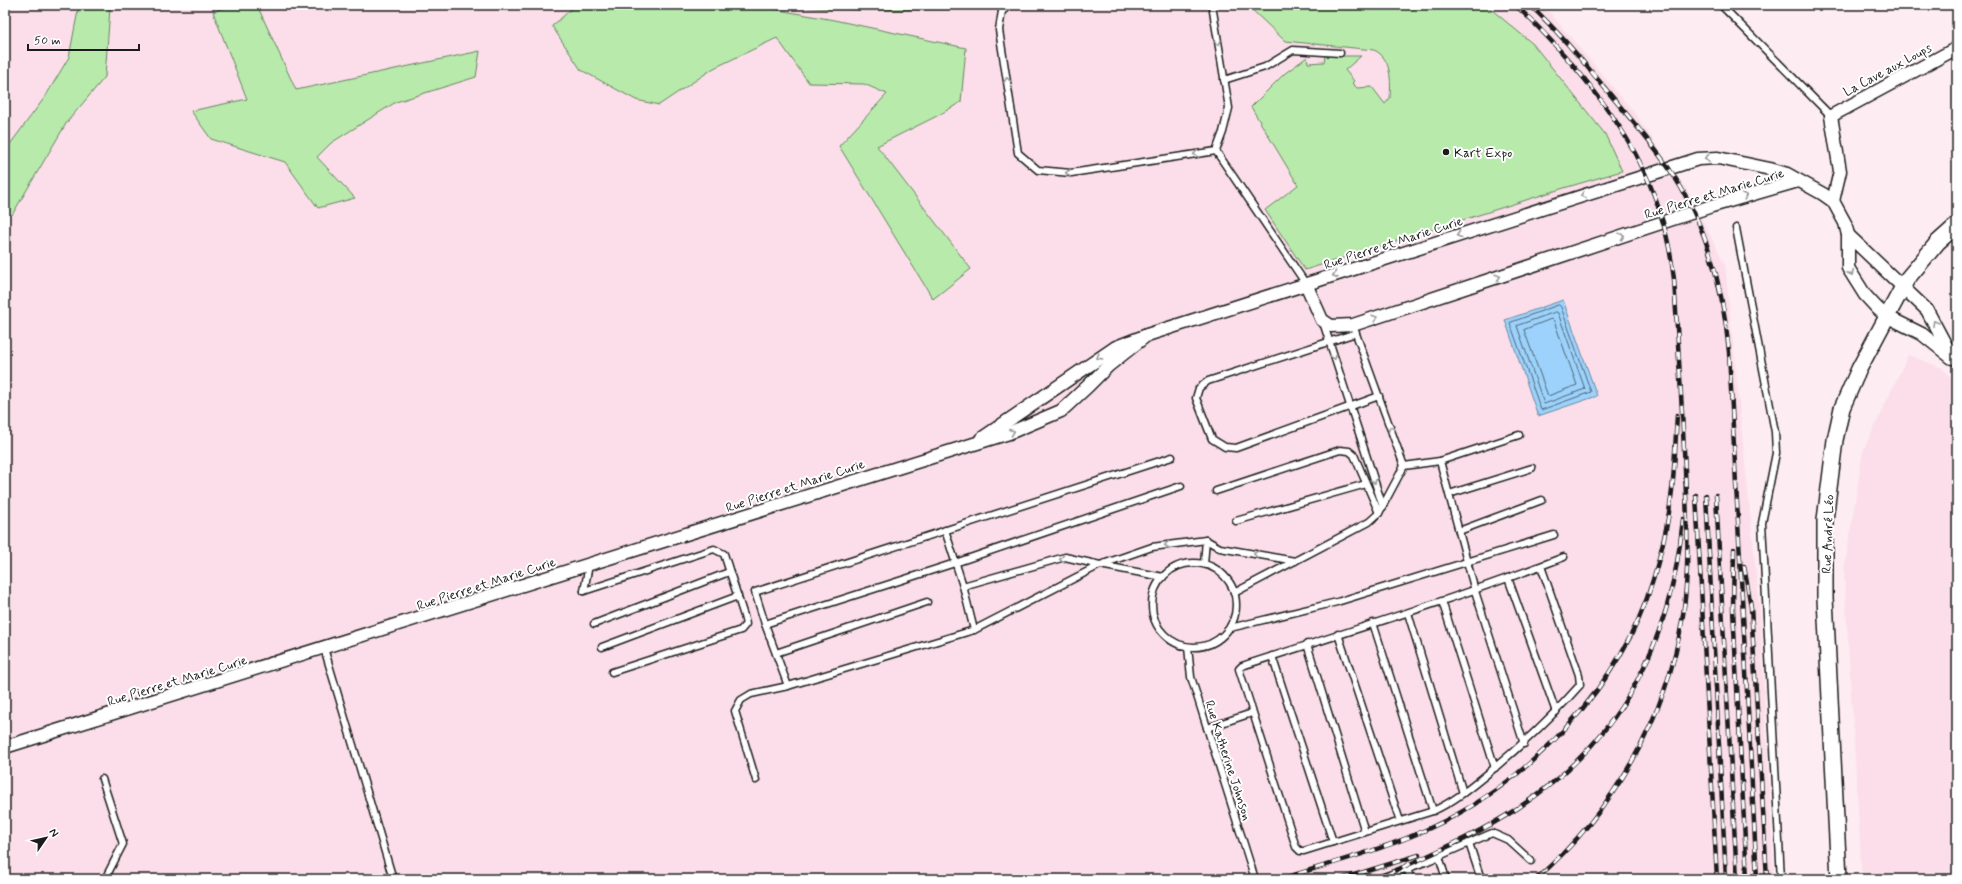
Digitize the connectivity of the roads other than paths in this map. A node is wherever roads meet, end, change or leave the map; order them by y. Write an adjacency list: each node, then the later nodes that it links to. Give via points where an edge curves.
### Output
1 (1011, 5): 8 (lane, one-way to 1, via 1071,173 1038,170 1018,154 999,30 1002,11)
2 (1212, 5): 6 (lane, one-way to 6)
3 (1722, 5): 7 (lane)
4 (1957, 48): 7 (street, La Cave aux Loups)
5 (1340, 53): 6 (lane, via 1293,50 1265,67)
6 (1224, 80): 8 (lane, via 1229,108)
7 (1831, 116): 10 (street, via 1840,171)
8 (1216, 151): 14 (lane)
9 (1798, 181): 10 (street); 14 (street, Rue Pierre et Marie Curie, one-way to 14, via 1787,174 1770,169 1718,158 1698,159); 18 (street, Rue Pierre et Marie Curie, one-way to 9, via 1712,206)
10 (1833, 201): 13 (street, via 1845,223)
11 (1957, 225): 15 (street, Rue André Léo, via 1938,242)
12 (1736, 228): 98 (lane, via 1775,432 1776,453 1762,523)
13 (1848, 235): 15 (street); 16 (street, one-way to 16, via 1848,268 1865,295)
14 (1306, 284): 17 (street); 19 (street, Rue Pierre et Marie Curie)
15 (1903, 286): 16 (street, Rue André Léo); 21 (street, one-way to 15, via 1927,310)
16 (1886, 316): 21 (street, via 1922,334); 99 (street, Rue André Léo, via 1842,408 1834,440 1825,520 1825,598)
17 (1322, 320): 18 (street, Rue Pierre et Marie Curie, via 1331,326); 20 (lane)
18 (1355, 329): 20 (lane); 22 (lane)
19 (1147, 335): 25 (street, Rue Pierre et Marie Curie, one-way to 25, via 1116,347 1095,360); 25 (street, Rue Pierre et Marie Curie, one-way to 19, via 1009,433 1061,411 1108,366)
20 (1329, 342): 23 (lane, one-way to 23); 23 (lane, via 1208,381 1199,388 1196,398 1212,439 1225,447 1236,448)
21 (1955, 361)
22 (1379, 396): 23 (lane); 28 (lane, one-way to 22)
23 (1350, 406): 35 (lane, one-way to 35)
24 (1518, 436): 27 (lane)
25 (975, 443): 47 (street, Rue Pierre et Marie Curie)
26 (1172, 457): 38 (lane)
27 (1440, 461): 28 (lane); 33 (lane)
28 (1404, 466): 35 (lane)
29 (1532, 468): 33 (lane)
30 (1366, 484): 32 (lane, via 1354,455 1349,451 1340,450); 36 (lane); 37 (lane)
31 (1181, 486): 45 (lane)
32 (1216, 491)
33 (1449, 494): 39 (lane)
34 (1542, 500): 39 (lane)
35 (1383, 507): 36 (lane)
36 (1379, 513): 43 (lane, via 1369,522)
37 (1236, 521)
38 (945, 530): 45 (lane); 62 (lane, via 755,592)
39 (1459, 531): 44 (lane)
40 (1554, 535): 44 (lane)
41 (1206, 540): 43 (lane, one-way to 41, via 1220,548); 46 (lane); 48 (lane, one-way to 48, via 1152,547)
42 (1564, 557): 49 (lane)
43 (1295, 561): 55 (lane)
44 (1468, 562): 54 (lane); 63 (lane, via 1337,602)
45 (955, 563): 53 (lane); 62 (lane)
46 (1204, 564): 51 (lane, via 1182,565); 55 (lane, via 1217,570 1228,580)
47 (589, 565): 50 (lane, via 584,591 714,549 724,554); 69 (street, Rue Pierre et Marie Curie)
48 (1100, 565): 51 (lane); 53 (lane, one-way to 53, via 1065,557); 64 (lane)
49 (1540, 566): 52 (lane); 74 (lane, via 1581,679 1580,685)
50 (729, 572): 56 (lane); 61 (lane)
51 (1163, 577): 68 (lane, via 1154,594 1153,614 1158,626 1168,637)
52 (1508, 578): 54 (lane); 74 (lane)
53 (963, 586): 64 (lane)
54 (1475, 591): 57 (lane); 77 (lane)
55 (1234, 593): 63 (lane, via 1235,615)
56 (738, 596): 67 (lane); 72 (lane, via 746,624 740,630)
57 (1442, 601): 59 (lane); 79 (lane)
58 (927, 602): 70 (lane)
59 (1408, 613): 60 (lane); 82 (lane)
60 (1373, 623): 65 (lane); 83 (lane)
61 (594, 624)
62 (765, 624): 70 (lane)
63 (1230, 628): 68 (lane, via 1220,639 1202,646)
64 (974, 630): 73 (lane)
65 (1338, 634): 66 (lane); 84 (lane)
66 (1307, 644): 71 (lane); 85 (lane)
67 (602, 647)
68 (1188, 647): 76 (lane, Rue Katherine Johnson, via 1191,677)
69 (324, 648): 78 (street, Rue Pierre et Marie Curie); 92 (lane)
70 (776, 653): 73 (lane)
71 (1272, 656): 75 (lane, via 1239,669); 86 (lane)
72 (612, 672)
73 (788, 686): 81 (lane, via 751,694 741,700 735,710)
74 (1556, 712): 77 (lane)
75 (1252, 713): 76 (lane); 86 (lane, via 1296,847 1304,851)
76 (1207, 728): 93 (lane, Rue Katherine Johnson)
77 (1524, 744): 79 (lane)
78 (5, 747)
79 (1495, 768): 82 (lane)
80 (102, 779): 91 (lane, via 123,844)
81 (756, 780)
82 (1463, 793): 83 (lane)
83 (1433, 811): 84 (lane)
84 (1400, 821): 85 (lane)
85 (1365, 832): 86 (lane)
86 (1333, 842)
87 (1469, 843): 88 (lane); 89 (lane, via 1492,833 1508,840); 97 (lane)
88 (1440, 856): 90 (lane); 96 (lane)
89 (1531, 861)
90 (1407, 869): 94 (lane); 95 (lane)
91 (104, 879)
92 (393, 879)
93 (1255, 879)
94 (1378, 879)
95 (1411, 879)
96 (1446, 879)
97 (1481, 879)
98 (1781, 879)
99 (1839, 879)

